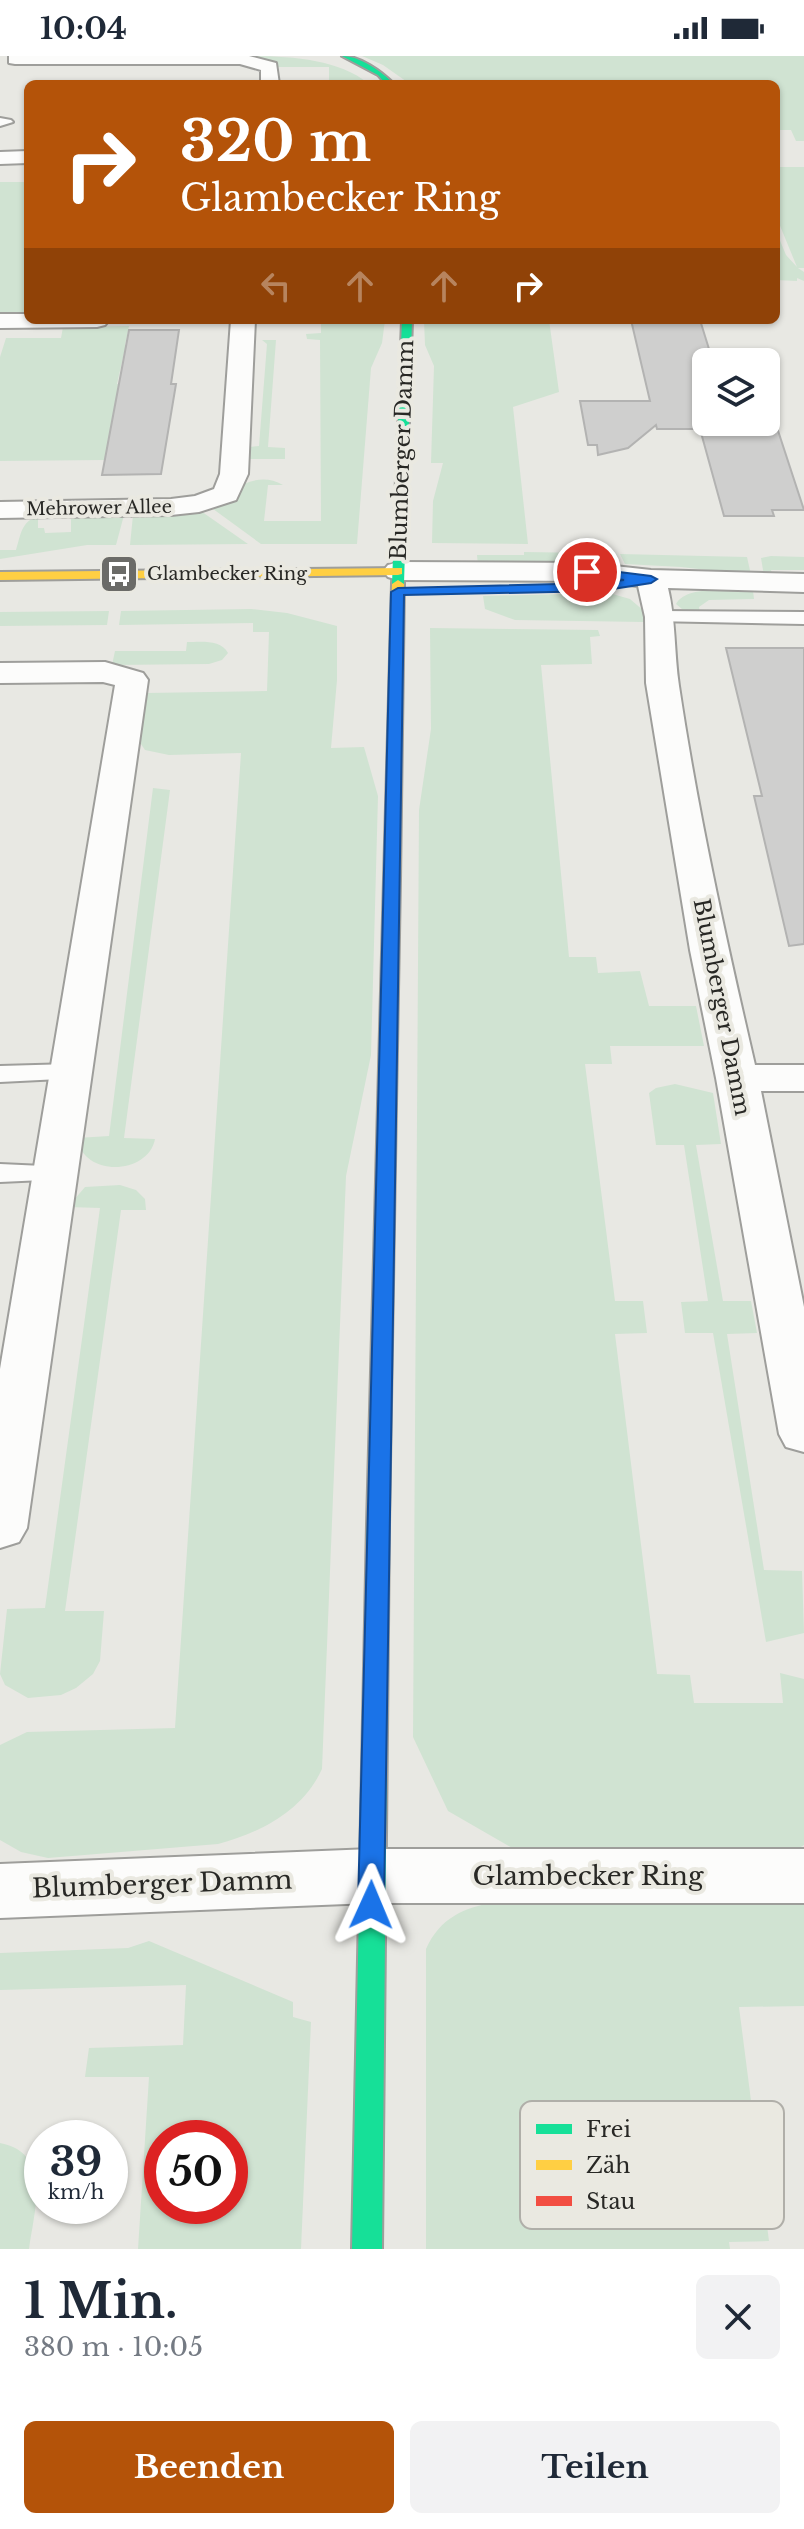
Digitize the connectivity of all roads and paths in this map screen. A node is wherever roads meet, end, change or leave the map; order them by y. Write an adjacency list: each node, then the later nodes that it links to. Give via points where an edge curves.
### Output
1 (345, 56): 5 (main road)
2 (15, 58): 3 (street); 4 (street, via 241,59)
3 (5, 75)
4 (270, 76)
5 (386, 80)
6 (24, 157): 7 (street)
7 (0, 158)
8 (0, 321): 9 (street)
9 (24, 321)
10 (243, 324): 12 (street, Mehrower Allee, via 234,474 226,494 171,507)
11 (407, 324): 16 (main road, Blumberger Damm)
12 (0, 510)
13 (0, 576): 16 (main road)
14 (651, 579): 15 (street); 16 (street, via 600,587); 17 (street, Blumberger Damm)
15 (804, 583)
16 (393, 585): 28 (main road, Blumberger Damm)
17 (660, 617): 18 (lane); 22 (street, Blumberger Damm, via 662,683)
18 (804, 618)
19 (0, 673): 20 (street, via 105,672 132,680)
20 (71, 1072): 21 (lane); 25 (street)
21 (0, 1074)
22 (737, 1078): 23 (street); 26 (street, Blumberger Damm)
23 (804, 1078)
24 (0, 1173): 25 (lane)
25 (55, 1173): 27 (street)
26 (804, 1434)
27 (0, 1528)
28 (371, 1876): 29 (street, Glambecker Ring); 30 (street, Blumberger Damm); 31 (main road, Blumberger Damm)
29 (804, 1876)
30 (0, 1891)
31 (367, 2249)

